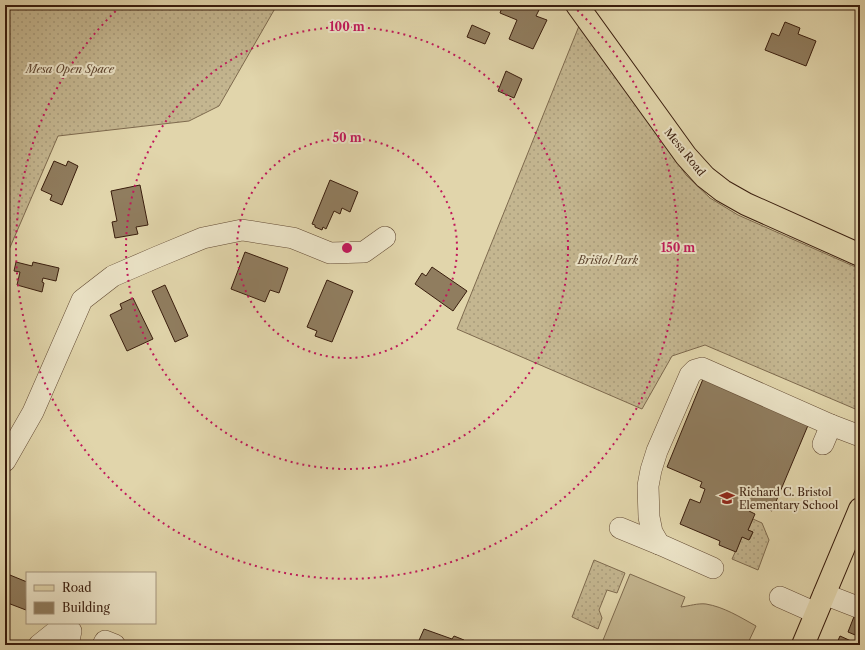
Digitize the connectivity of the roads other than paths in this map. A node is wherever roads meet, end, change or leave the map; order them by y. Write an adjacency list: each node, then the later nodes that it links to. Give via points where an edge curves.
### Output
1 (577, 5): 3 (main road, Mesa Road, via 686,156 705,177 746,204)
2 (386, 237): 7 (street, via 364,252 330,253 293,238 242,230 203,238 112,276 82,300 33,412)
3 (860, 255)
4 (831, 425): 5 (street); 6 (street); 10 (street, via 702,368 696,370 690,375 650,470 649,517 652,532)
5 (860, 436)
6 (823, 444)
7 (5, 461)
8 (860, 509): 13 (main road)
9 (620, 528): 10 (street)
10 (659, 544): 11 (street)
11 (713, 568)
12 (780, 598): 13 (street)
13 (820, 603): 14 (street); 19 (main road)
14 (860, 608)
15 (39, 645): 16 (street, via 59,629 71,631)
16 (68, 645)
17 (103, 645): 18 (street, via 105,641)
18 (115, 645)
19 (803, 645)

